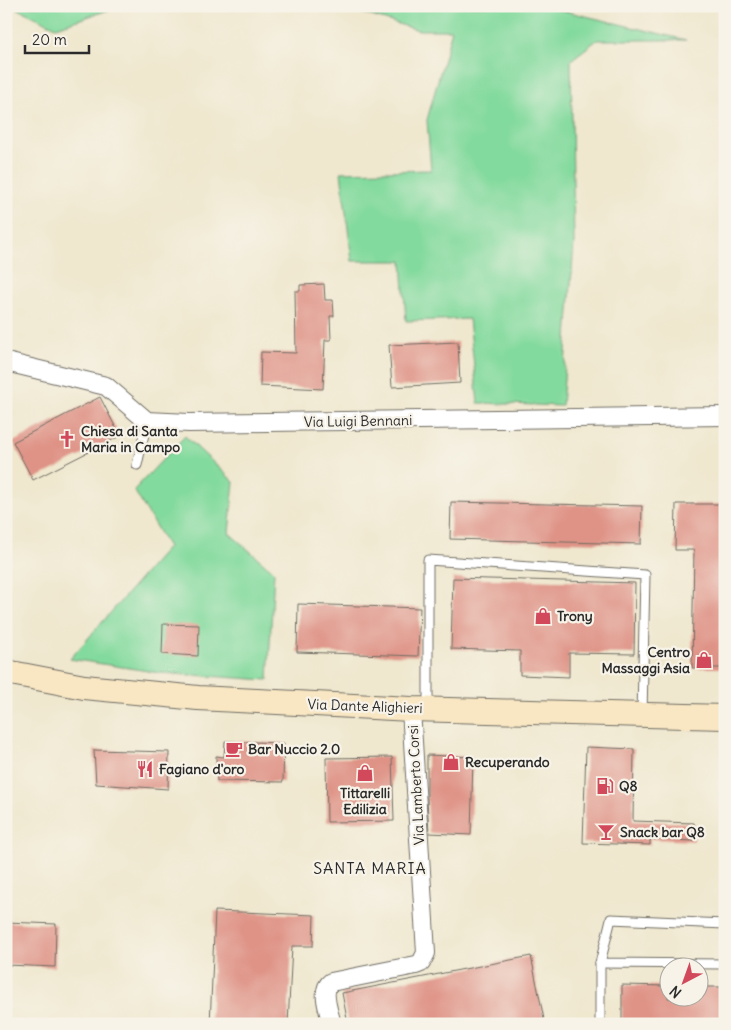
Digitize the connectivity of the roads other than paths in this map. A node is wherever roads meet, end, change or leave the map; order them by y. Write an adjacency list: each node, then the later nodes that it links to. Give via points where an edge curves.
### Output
1 (6, 362): 3 (street, via 106,386)
2 (725, 416): 3 (street, Via Luigi Bennani)
3 (147, 421): 4 (lane)
4 (137, 466)
5 (6, 672): 6 (main road, Via Dante Alighieri, via 84,687 198,698)
6 (419, 708): 7 (main road, Via Dante Alighieri); 7 (lane, via 428,560 645,575); 12 (street, Via Lamberto Corsi, via 426,953 416,966 327,985)
7 (642, 715): 8 (main road, Via Dante Alighieri)
8 (725, 717)
9 (725, 924): 10 (lane, via 611,919)
10 (600, 963): 11 (lane); 13 (lane)
11 (725, 964)
12 (332, 1024)
13 (600, 1024)

